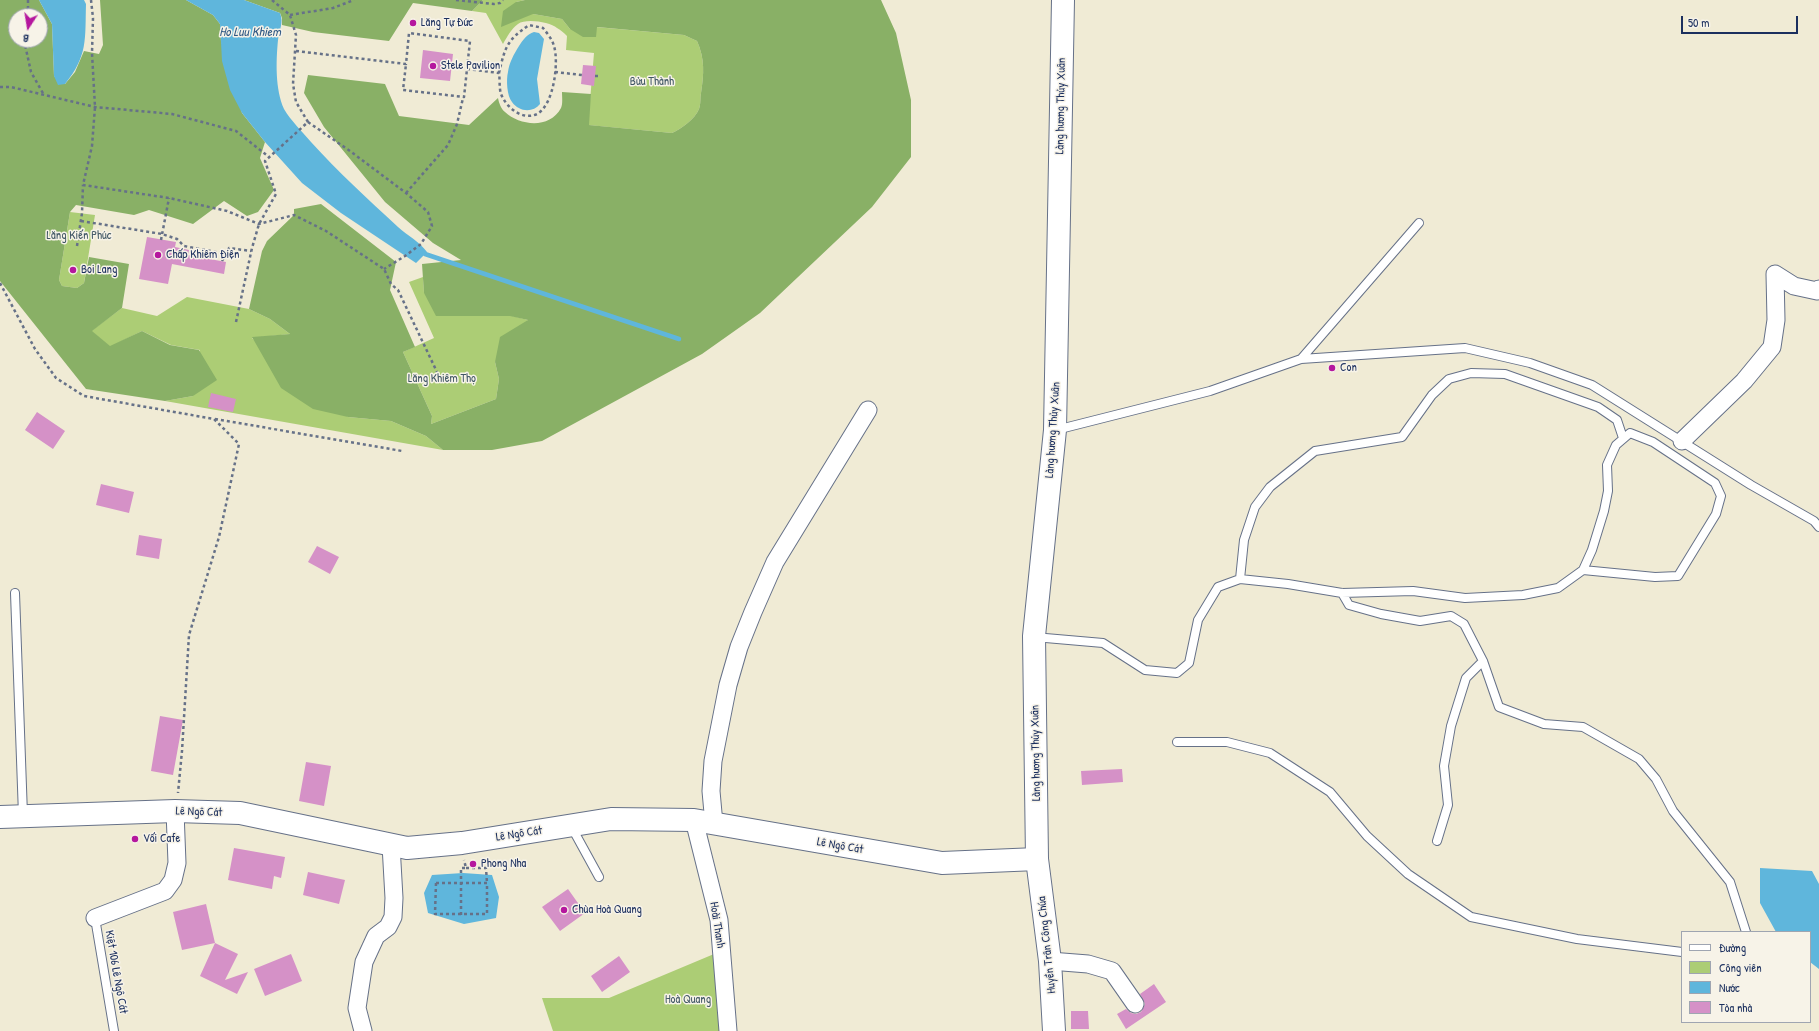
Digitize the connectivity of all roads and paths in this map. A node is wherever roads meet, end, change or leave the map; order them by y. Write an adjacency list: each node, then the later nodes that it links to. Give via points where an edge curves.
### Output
1 (91, 0): 20 (path)
2 (272, 0): 7 (path)
3 (354, 0): 7 (path, via 333,8)
4 (456, 0): 5 (path, via 494,4)
5 (503, 0)
6 (1063, 0): 43 (street, Làng hương Thủy Xuân)
7 (290, 15): 9 (path, via 296,36)
8 (26, 48): 18 (path, via 31,72)
9 (296, 51): 10 (path); 21 (path, via 292,84 296,102)
10 (406, 64): 11 (path, via 409,33 470,41); 19 (path, via 403,90)
11 (467, 69): 13 (path); 19 (path)
12 (555, 72): 13 (path, via 552,92 546,106 537,114 524,116 506,104 500,92); 13 (path, via 554,45 543,28 529,25 514,35 504,53); 14 (path)
13 (499, 73)
14 (582, 75)
15 (595, 76): 16 (path)
16 (601, 76)
17 (0, 87): 18 (path)
18 (44, 95): 20 (path)
19 (464, 97): 24 (path, via 448,145)
20 (95, 107): 22 (path, via 172,114 236,131); 23 (path, via 92,146)
21 (308, 122): 22 (path); 24 (path)
22 (269, 157): 27 (path, via 265,161 276,194)
23 (84, 185): 25 (path); 26 (path)
24 (406, 193): 35 (path, via 428,212 432,226 421,244)
25 (169, 198): 27 (path, via 227,211); 29 (path)
26 (81, 221): 29 (path); 31 (path)
27 (259, 224): 32 (path); 35 (path, via 294,215)
28 (1419, 224): 39 (lane)
29 (162, 234): 30 (path); 33 (path, via 177,239 184,246)
30 (161, 240)
31 (77, 246)
32 (251, 252): 33 (path, via 229,248); 38 (path)
33 (226, 254): 34 (path)
34 (222, 261)
35 (384, 269): 40 (path, via 391,284 398,290)
36 (0, 284): 42 (path, via 35,349 56,378 84,396)
37 (1819, 289): 45 (street, via 1817,291 1794,286 1775,274 1776,320 1772,347 1744,381)
38 (236, 322)
39 (1301, 359): 43 (lane, via 1210,391); 45 (lane, via 1465,348 1530,363 1592,385)
40 (437, 372)
41 (868, 410): 58 (street, Hoài Thanh, via 775,562 742,640 728,685)
42 (214, 419): 46 (path); 55 (path, via 239,444 219,536 189,635)
43 (1055, 430): 52 (street, Làng hương Thủy Xuân)
44 (1623, 438): 48 (lane, via 1616,445 1607,465 1608,491 1604,511); 48 (lane, via 1630,433 1653,442 1715,483 1720,496 1716,514 1678,576 1655,577); 49 (lane, via 1617,420 1598,407 1505,374 1471,373 1449,379 1432,395 1402,438 1315,451 1270,487 1255,507 1244,540)
45 (1682, 441): 47 (lane)
46 (402, 451)
47 (1819, 526)
48 (1583, 570): 51 (lane, via 1558,588 1522,595 1465,598 1413,591)
49 (1240, 579): 51 (lane); 52 (lane, via 1218,587 1198,620 1189,663 1177,673 1146,670 1103,644)
50 (15, 593): 56 (lane)
51 (1342, 593): 53 (lane, via 1349,606 1381,614 1420,621 1451,616 1464,624)
52 (1034, 636): 62 (street, Làng hương Thủy Xuân)
53 (1483, 661): 60 (lane, via 1466,678 1451,726 1444,766 1448,805); 70 (lane, via 1499,707 1544,724 1583,727 1640,759 1656,779 1674,811 1730,882)
54 (1177, 742): 71 (lane, via 1227,742 1270,753 1330,792 1367,836 1408,874 1471,917 1577,939)
55 (176, 811): 56 (street, Lê Ngô Cát); 61 (street, Lê Ngô Cát, via 240,813); 69 (street, via 177,863 173,880 166,891)
56 (23, 816): 57 (street, Lê Ngô Cát)
57 (0, 817)
58 (704, 822): 59 (street, Lê Ngô Cát, via 611,819); 62 (street, Lê Ngô Cát, via 942,863); 76 (street, Hoài Thanh, via 719,920)
59 (570, 826): 61 (street, Lê Ngô Cát, via 462,843 407,848); 65 (lane)
60 (1438, 841)
61 (391, 845): 75 (street, via 393,917 388,927 376,936 364,962 357,1008)
62 (1038, 859): 72 (street, Huyền Trân Công Chúa)
63 (461, 868): 66 (path)
64 (466, 868): 67 (path, via 486,868)
65 (599, 877)
66 (461, 882): 67 (path); 68 (path); 68 (path, via 436,882 435,914)
67 (488, 883): 68 (path, via 487,914)
68 (461, 915)
69 (95, 918): 74 (lane, Kiệt 106 Lê Ngô Cát)
70 (1746, 931)
71 (1681, 952)
72 (1050, 960): 73 (street, via 1088,964 1112,971); 77 (street, Huyền Trân Công Chúa)
73 (1136, 1004)
74 (114, 1031)
75 (363, 1031)
76 (728, 1031)
77 (1054, 1031)

